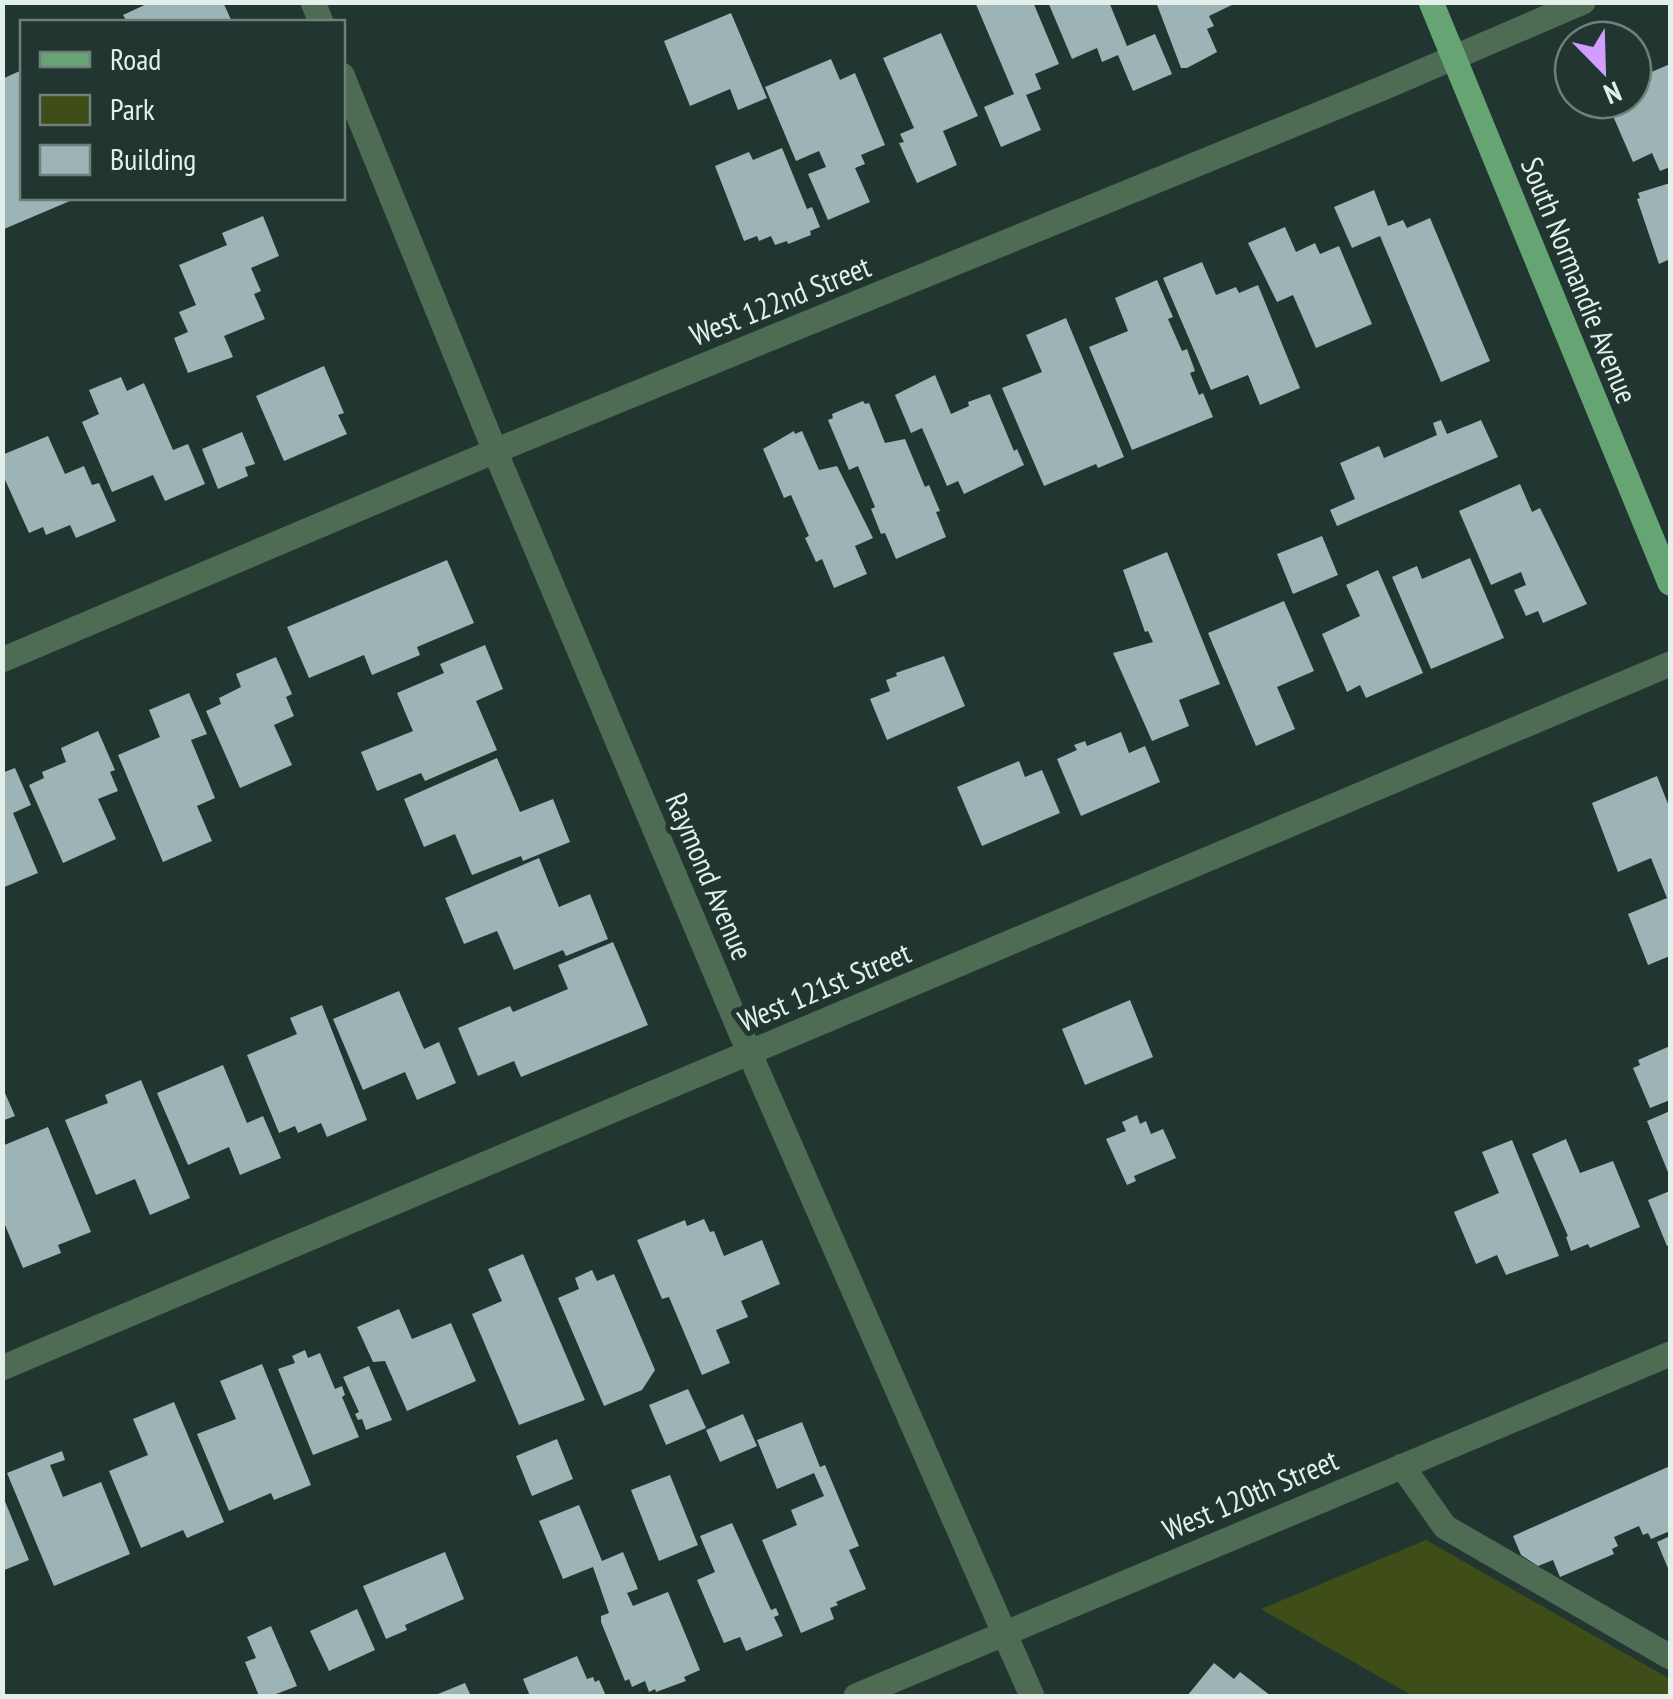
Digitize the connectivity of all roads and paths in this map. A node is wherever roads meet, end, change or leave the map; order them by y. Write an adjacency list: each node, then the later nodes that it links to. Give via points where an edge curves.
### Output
1 (1431, 2): 3 (main road, South Normandie Avenue)
2 (1583, 2): 3 (street, West 122nd Street)
3 (1454, 59): 5 (street, West 122nd Street); 6 (main road, South Normandie Avenue)
4 (345, 82): 5 (street, Raymond Avenue)
5 (496, 451): 7 (street, West 122nd Street); 9 (street, Raymond Avenue)
6 (1670, 583)
7 (2, 660)
8 (1670, 664): 9 (street, West 121st Street)
9 (750, 1052): 11 (street, West 121st Street); 13 (street, Raymond Avenue)
10 (1670, 1354): 12 (street, West 120th Street)
11 (2, 1368)
12 (1402, 1466): 13 (street, West 120th Street); 14 (street, via 1445,1527)
13 (1002, 1634): 15 (street, West 120th Street); 16 (street, Raymond Avenue)
14 (1670, 1658)
15 (856, 1696)
16 (1032, 1696)

